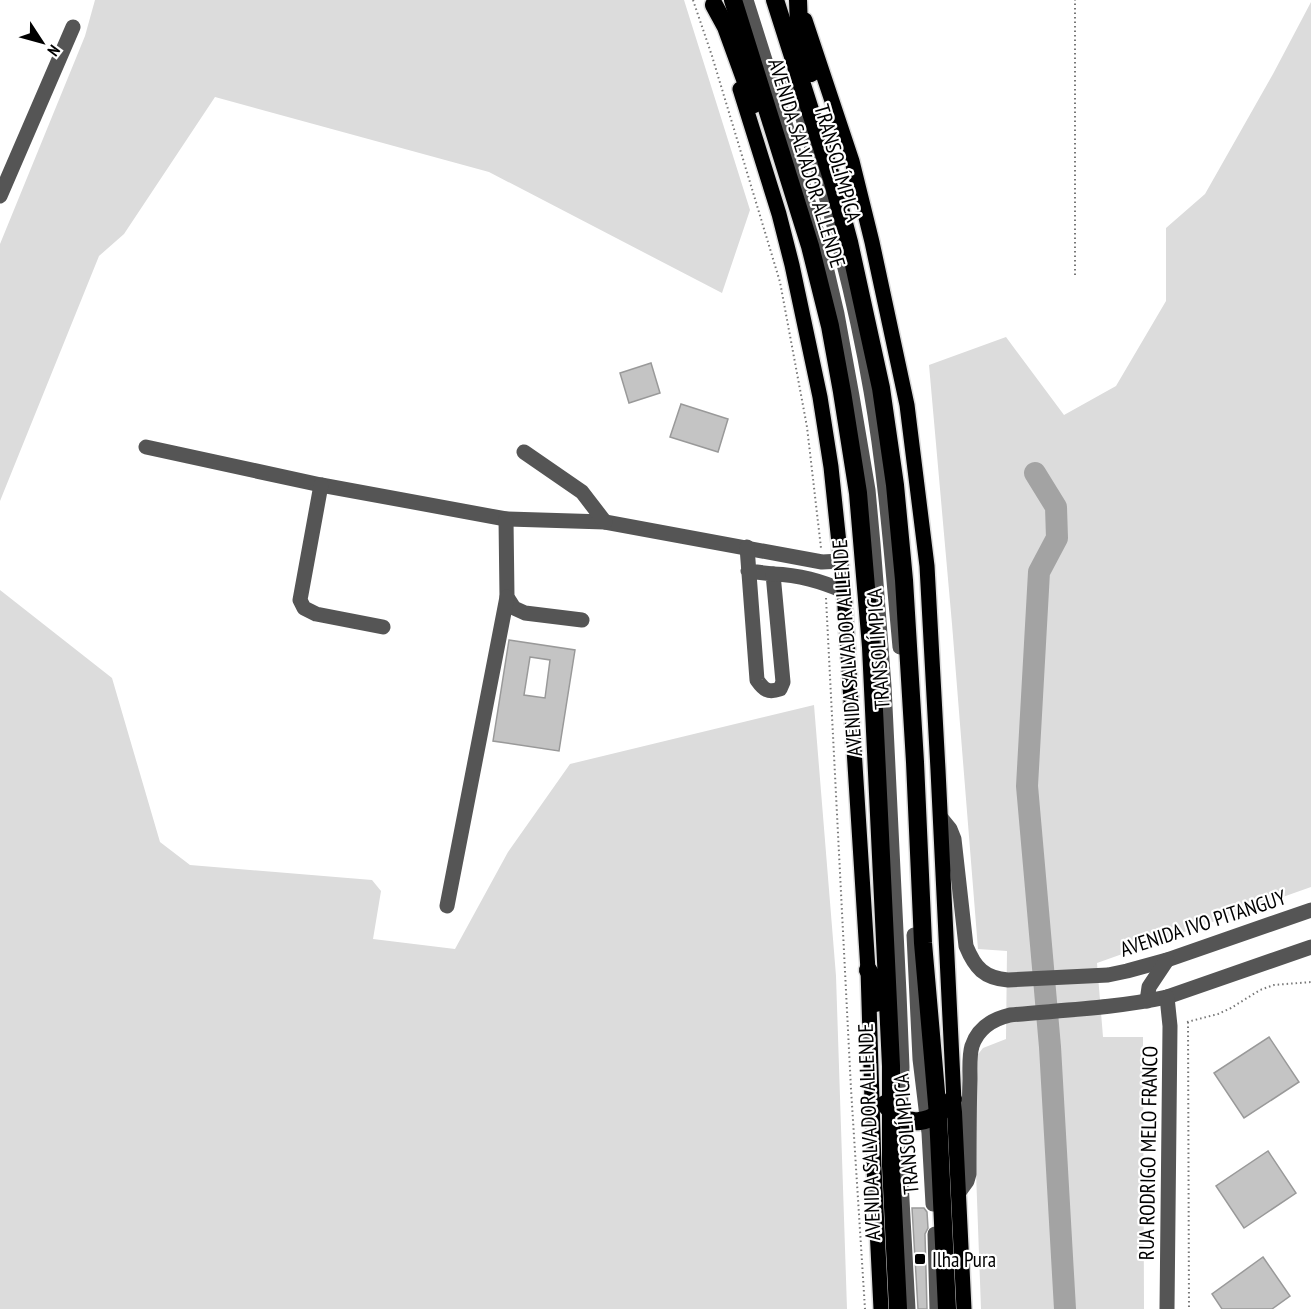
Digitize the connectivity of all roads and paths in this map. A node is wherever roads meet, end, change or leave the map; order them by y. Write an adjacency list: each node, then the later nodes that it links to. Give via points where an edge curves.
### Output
1 (693, 0): 21 (path, via 780,282 807,427)
2 (733, 0): 12 (highway, AVENIDA SALVADOR ALLENDE)
3 (746, 0): 41 (street, TRANSOLÍMPICA, via 822,250 868,490 884,687 900,1003 902,1067)
4 (766, 0): 42 (street, TRANSOLÍMPICA, via 840,245 871,390 888,514 903,689 920,1059)
5 (776, 0): 10 (highway, AVENIDA SALVADOR ALLENDE)
6 (798, 0): 10 (highway, via 799,27 836,170); 29 (main road, AVENIDA SALVADOR ALLENDE, via 852,161 907,405 927,566)
7 (1075, 0): 13 (path)
8 (713, 3): 12 (highway, via 726,27 800,234); 20 (main road, AVENIDA SALVADOR ALLENDE, via 779,214 802,308 830,456)
9 (73, 27): 11 (street)
10 (833, 182): 42 (highway, AVENIDA SALVADOR ALLENDE, via 881,388 895,485 905,591)
11 (0, 196)
12 (810, 246): 41 (highway, AVENIDA SALVADOR ALLENDE, via 830,326 858,493 872,668)
13 (1075, 275)
14 (146, 447): 16 (street)
15 (525, 452): 18 (street, via 582,492)
16 (321, 485): 17 (street); 28 (street, via 300,600 304,608 316,614)
17 (506, 519): 18 (street); 26 (street)
18 (605, 522): 19 (street)
19 (747, 547): 21 (street); 22 (street)
20 (841, 561): 21 (street); 25 (main road, AVENIDA SALVADOR ALLENDE)
21 (822, 562)
22 (748, 571): 23 (street); 23 (street, via 757,680 771,692 780,689 783,682)
23 (773, 574): 24 (street)
24 (821, 581): 25 (street); 44 (path, via 825,591)
25 (844, 591): 34 (main road, AVENIDA SALVADOR ALLENDE)
26 (507, 597): 27 (street, via 514,608 525,613); 30 (street)
27 (582, 620)
28 (383, 627)
29 (941, 818): 33 (street, AVENIDA IVO PITANGUY, via 954,839 966,946 984,973 1003,980 1108,975); 40 (main road, AVENIDA SALVADOR ALLENDE)
30 (447, 906)
31 (1311, 910): 33 (street, AVENIDA IVO PITANGUY)
32 (1311, 947): 36 (street)
33 (1167, 960): 37 (street, via 1149,987)
34 (867, 970): 41 (highway, via 876,985 880,1095); 45 (main road, AVENIDA SALVADOR ALLENDE)
35 (1311, 982): 38 (path, via 1274,985 1218,1014)
36 (1167, 997): 37 (street); 39 (street, RUA RODRIGO MELO FRANCO)
37 (1147, 1001): 43 (street, via 1005,1016 983,1028 971,1048 969,1174)
38 (1188, 1022): 39 (path); 52 (path)
39 (1170, 1026): 51 (street, RUA RODRIGO MELO FRANCO)
40 (954, 1099): 42 (highway); 43 (main road, AVENIDA SALVADOR ALLENDE)
41 (896, 1114): 42 (highway, via 912,1121); 46 (highway, AVENIDA SALVADOR ALLENDE, via 891,1166); 47 (street, TRANSOLÍMPICA)
42 (933, 1118): 48 (street, TRANSOLÍMPICA); 49 (highway, AVENIDA SALVADOR ALLENDE)
43 (959, 1192): 50 (main road, AVENIDA SALVADOR ALLENDE)
44 (865, 1309)
45 (881, 1309)
46 (898, 1309)
47 (908, 1309)
48 (937, 1309)
49 (947, 1309)
50 (964, 1309)
51 (1167, 1309)
52 (1189, 1309)

